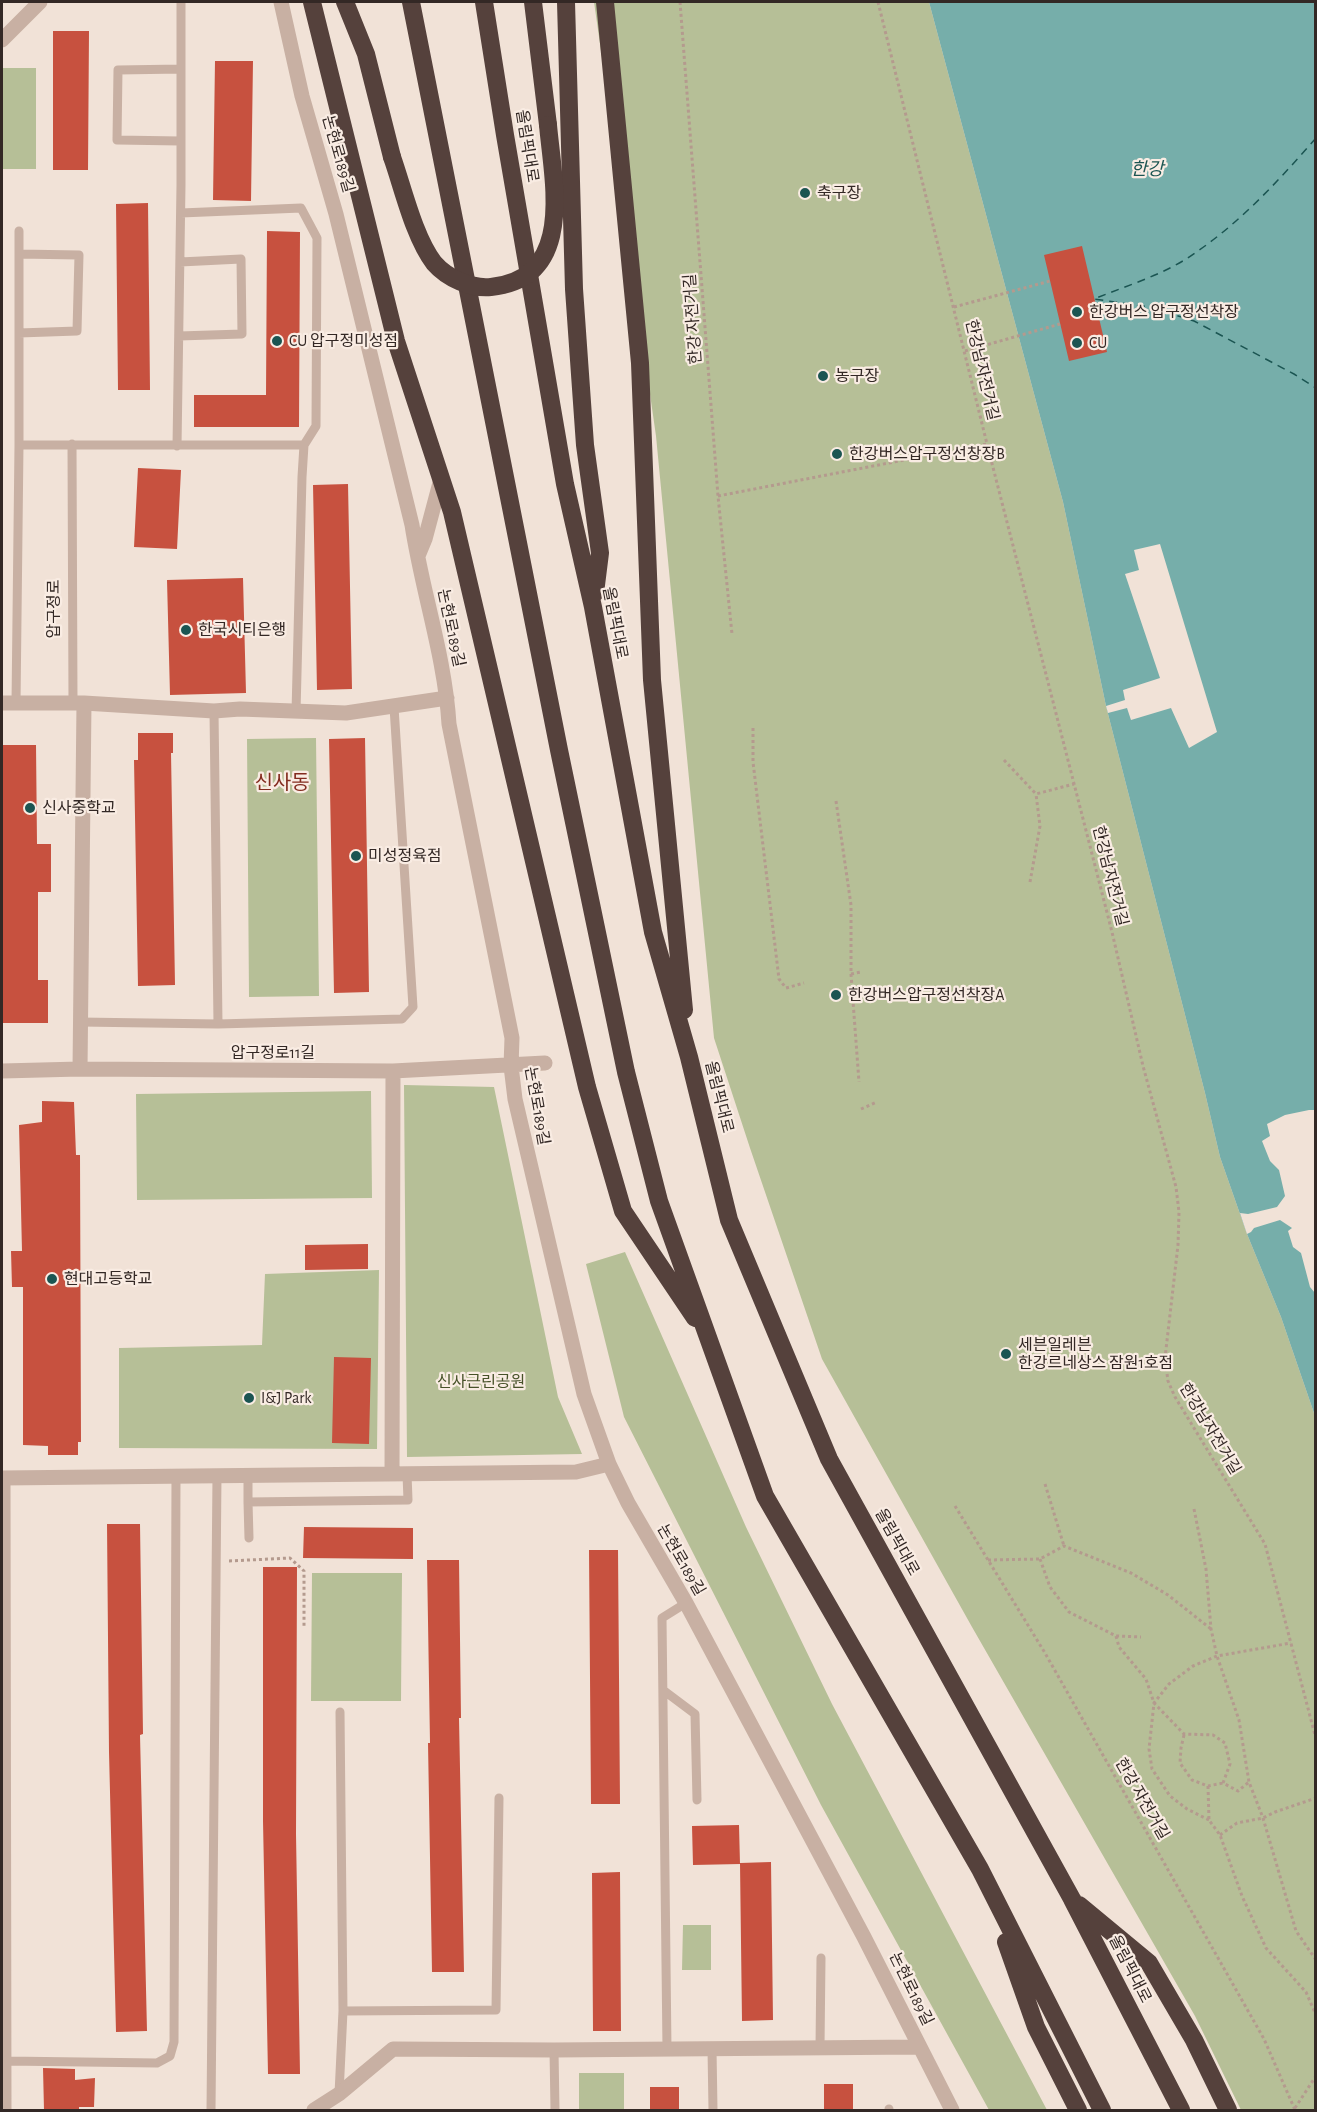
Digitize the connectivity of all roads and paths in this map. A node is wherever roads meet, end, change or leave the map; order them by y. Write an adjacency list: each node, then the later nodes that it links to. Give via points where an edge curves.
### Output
1 (40, 2): 13 (street)
2 (182, 2): 14 (lane)
3 (281, 2): 33 (street, 논현로189길, via 382,397)
4 (312, 2): 31 (highway, via 396,340)
5 (345, 2): 8 (highway, bridge, via 366,54 392,157 420,239 448,275 485,288 520,279 544,255 552,237 554,185)
6 (411, 2): 62 (highway, via 626,1072 659,1201)
7 (484, 2): 34 (highway, 올림픽대로, via 563,472)
8 (534, 2)
9 (566, 2): 34 (highway, via 574,289 585,445 600,553)
10 (606, 2): 53 (highway, via 640,363 652,680)
11 (680, 2): 32 (path, 한강 자전거길)
12 (878, 2): 21 (path, 한강남자전거길)
13 (2, 40)
14 (181, 69): 15 (lane); 15 (lane, via 118,70 117,140)
15 (180, 141): 16 (lane)
16 (181, 213): 19 (lane); 29 (lane, via 301,208 317,238 316,426)
17 (19, 231): 18 (lane)
18 (19, 254): 23 (lane); 23 (lane, via 79,255 76,332)
19 (180, 262): 24 (lane); 24 (lane, via 241,259 242,334)
20 (1050, 281): 21 (path)
21 (954, 307): 25 (path, 한강남자전거길)
22 (1060, 324): 25 (path)
23 (19, 333): 28 (lane)
24 (179, 336): 30 (lane)
25 (965, 351): 27 (path, 한강남자전거길)
26 (72, 444): 28 (lane); 30 (lane); 38 (lane, 압구정로)
27 (987, 444): 32 (path); 44 (path, 한강남자전거길)
28 (20, 445): 37 (lane)
29 (304, 445): 30 (lane); 41 (lane)
30 (177, 446)
31 (441, 479): 33 (street); 62 (highway, via 587,1087 623,1211)
32 (718, 496): 35 (path, 한강 자전거길)
33 (417, 558): 36 (street, 논현로189길)
34 (593, 607): 53 (highway, 올림픽대로, via 653,932)
35 (732, 634)
36 (447, 698): 39 (street); 55 (street, 논현로189길, via 512,1038)
37 (9, 703): 38 (street)
38 (78, 703): 40 (street); 51 (street)
39 (394, 707): 41 (street, via 346,713); 52 (lane, via 412,1006 402,1019)
40 (214, 711): 41 (street); 52 (lane)
41 (296, 712)
42 (753, 728): 50 (path, via 753,762 779,979 786,988)
43 (1004, 760): 45 (path)
44 (1074, 784): 45 (path); 83 (path, 한강남자전거길, via 1178,1201 1178,1245 1165,1358 1168,1381 1266,1544)
45 (1036, 794): 47 (path, via 1040,826)
46 (836, 801): 49 (path, via 851,905)
47 (1030, 882)
48 (861, 972): 49 (path)
49 (851, 974): 59 (path)
50 (804, 983)
51 (81, 1022): 52 (lane); 56 (street)
52 (218, 1024)
53 (689, 1057): 101 (highway, 올림픽대로, via 729,1220 829,1459)
54 (545, 1063): 55 (street, 압구정로11길)
55 (511, 1066): 58 (street, 압구정로11길); 63 (street, 논현로189길, via 514,1100 584,1394)
56 (80, 1070): 57 (street, 압구정로11길); 58 (street, 압구정로11길)
57 (2, 1071)
58 (393, 1071): 64 (street)
59 (859, 1082)
60 (877, 1102): 61 (path)
61 (861, 1109)
62 (710, 1341): 100 (highway, via 765,1496)
63 (609, 1464): 64 (street, via 576,1472); 78 (street, 논현로189길)
64 (400, 1474): 65 (street); 70 (lane, via 408,1500)
65 (248, 1475): 67 (street); 70 (lane)
66 (176, 1476): 67 (street); 68 (street); 111 (lane, via 174,2030 170,2056 158,2063)
67 (217, 1476): 115 (lane)
68 (4, 1478): 96 (lane)
69 (1045, 1484): 74 (path)
70 (248, 1502): 73 (lane)
71 (955, 1506): 76 (path, 한강 자전거길)
72 (1194, 1509): 80 (path, via 1206,1569)
73 (249, 1538)
74 (1064, 1546): 75 (path); 80 (path, via 1131,1573 1168,1595)
75 (1040, 1559): 76 (path); 81 (path, via 1050,1587 1069,1612)
76 (988, 1560): 124 (path, 한강 자전거길, via 1045,1653 1264,2040)
77 (228, 1562): 79 (path, via 290,1558 304,1571)
78 (686, 1603): 85 (lane, via 662,1618); 107 (street, 논현로189길)
79 (304, 1628)
80 (1211, 1629): 84 (path)
81 (1116, 1636): 82 (path); 86 (path, via 1119,1647 1146,1679)
82 (1141, 1637)
83 (1291, 1643): 84 (path); 89 (path, 한강남자전거길)
84 (1217, 1656): 86 (path, via 1193,1666 1169,1684); 90 (path, via 1239,1720)
85 (663, 1690): 95 (lane, via 695,1714); 108 (lane)
86 (1154, 1703): 88 (path); 98 (path, via 1149,1749 1152,1769 1170,1796)
87 (340, 1712): 104 (lane)
88 (1184, 1734): 91 (path, via 1213,1735 1225,1743 1230,1764); 92 (path, via 1180,1763 1192,1780)
89 (1316, 1739)
90 (1249, 1782): 91 (path, via 1238,1791); 97 (path)
91 (1223, 1783): 92 (path)
92 (1208, 1786): 98 (path)
93 (499, 1798): 104 (lane, via 496,2010)
94 (1316, 1798): 97 (path)
95 (698, 1800)
96 (4, 1811): 111 (lane)
97 (1263, 1818): 99 (path, via 1238,1823); 103 (path, via 1296,1931)
98 (1209, 1820): 99 (path)
99 (1220, 1835): 105 (path, via 1266,1948 1306,1992)
100 (980, 1869): 120 (highway, via 1036,2028); 121 (highway)
101 (1072, 1899): 122 (highway, 올림픽대로); 123 (highway, via 1149,1963 1194,2040)
102 (820, 1958): 106 (lane)
103 (1316, 1960)
104 (343, 2011): 113 (lane)
105 (1316, 2015)
106 (820, 2047): 107 (street); 109 (street)
107 (919, 2047): 119 (street, 논현로189길)
108 (667, 2049): 109 (street); 110 (street)
109 (712, 2049): 118 (lane)
110 (554, 2050): 113 (street, via 393,2049); 117 (lane)
111 (7, 2061): 114 (lane)
112 (1316, 2076): 124 (path)
113 (339, 2094): 116 (street)
114 (7, 2110)
115 (211, 2110)
116 (314, 2110)
117 (555, 2110)
118 (712, 2110)
119 (952, 2110)
120 (1078, 2110)
121 (1101, 2110)
122 (1182, 2110)
123 (1228, 2110)
124 (1295, 2110)

